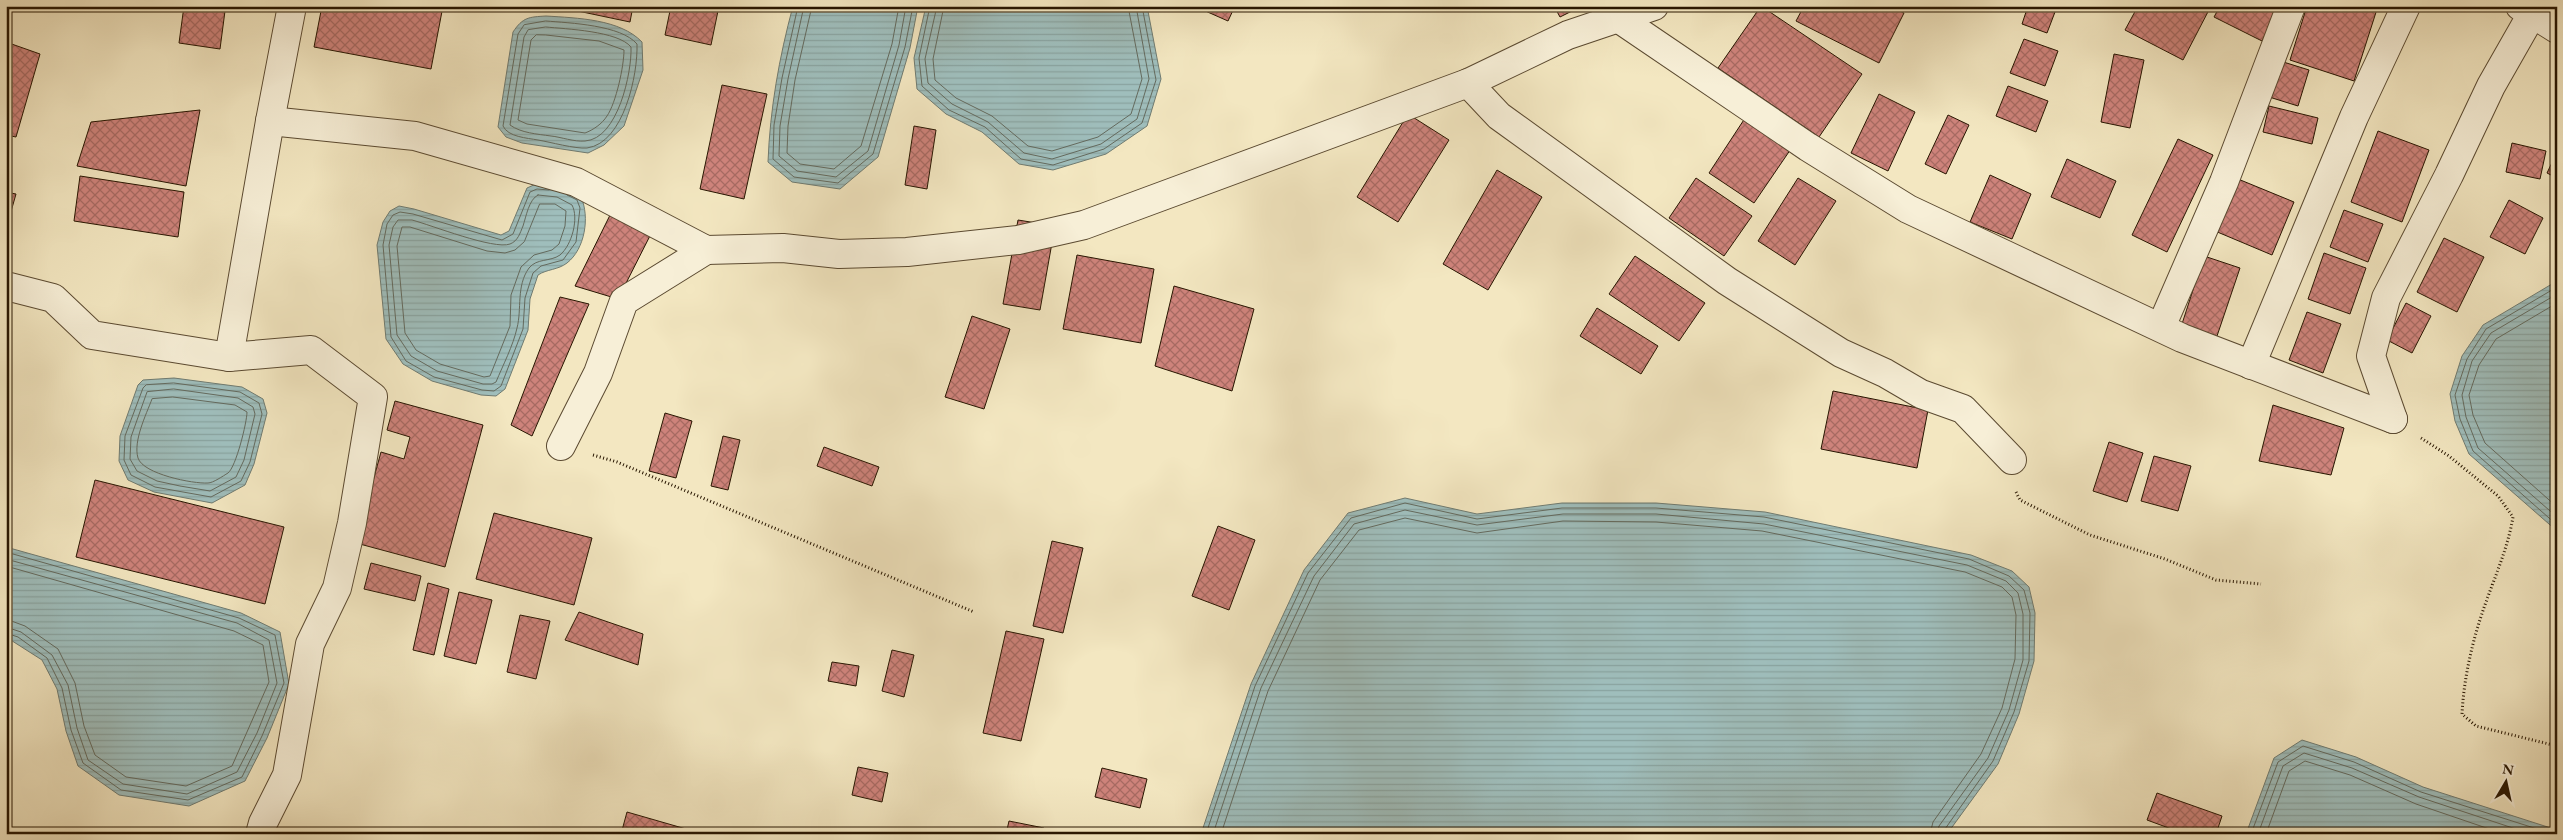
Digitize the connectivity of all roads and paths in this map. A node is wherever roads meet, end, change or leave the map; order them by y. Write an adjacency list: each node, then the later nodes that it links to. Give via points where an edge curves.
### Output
1 (292, 6): 9 (street)
2 (1654, 6): 6 (street)
3 (2291, 6): 12 (street, via 2224,182)
4 (2406, 6): 14 (street, via 2354,117)
5 (2526, 10): 7 (street); 15 (street, via 2450,175 2386,298 2371,356)
6 (1618, 18): 8 (street, via 1568,35); 12 (street, via 1808,147 1908,209 2065,285)
7 (2557, 29)
8 (1468, 83): 10 (street, via 1084,225 1018,240 907,252 839,254 783,248); 17 (street, via 1498,116 1727,281 1841,353 1921,394 1963,409)
9 (270, 121): 10 (street, via 415,136 576,182); 13 (street)
10 (706, 250): 16 (street, via 624,302 598,373)
11 (6, 286): 13 (street, via 53,298 92,335)
12 (2161, 327): 14 (street)
13 (229, 357): 21 (street, via 311,350 373,397 352,524 337,588 310,644 287,775)
14 (2251, 365): 15 (street)
15 (2393, 419): 20 (path, via 2448,456 2498,496 2512,518 2510,537 2472,649 2462,714 2476,726)
16 (561, 446): 19 (path, via 616,462)
17 (2012, 460): 18 (path, via 2014,489 2020,500 2090,535 2165,559 2216,580)
18 (2261, 584)
19 (974, 612)
20 (2557, 746)
21 (260, 834)

